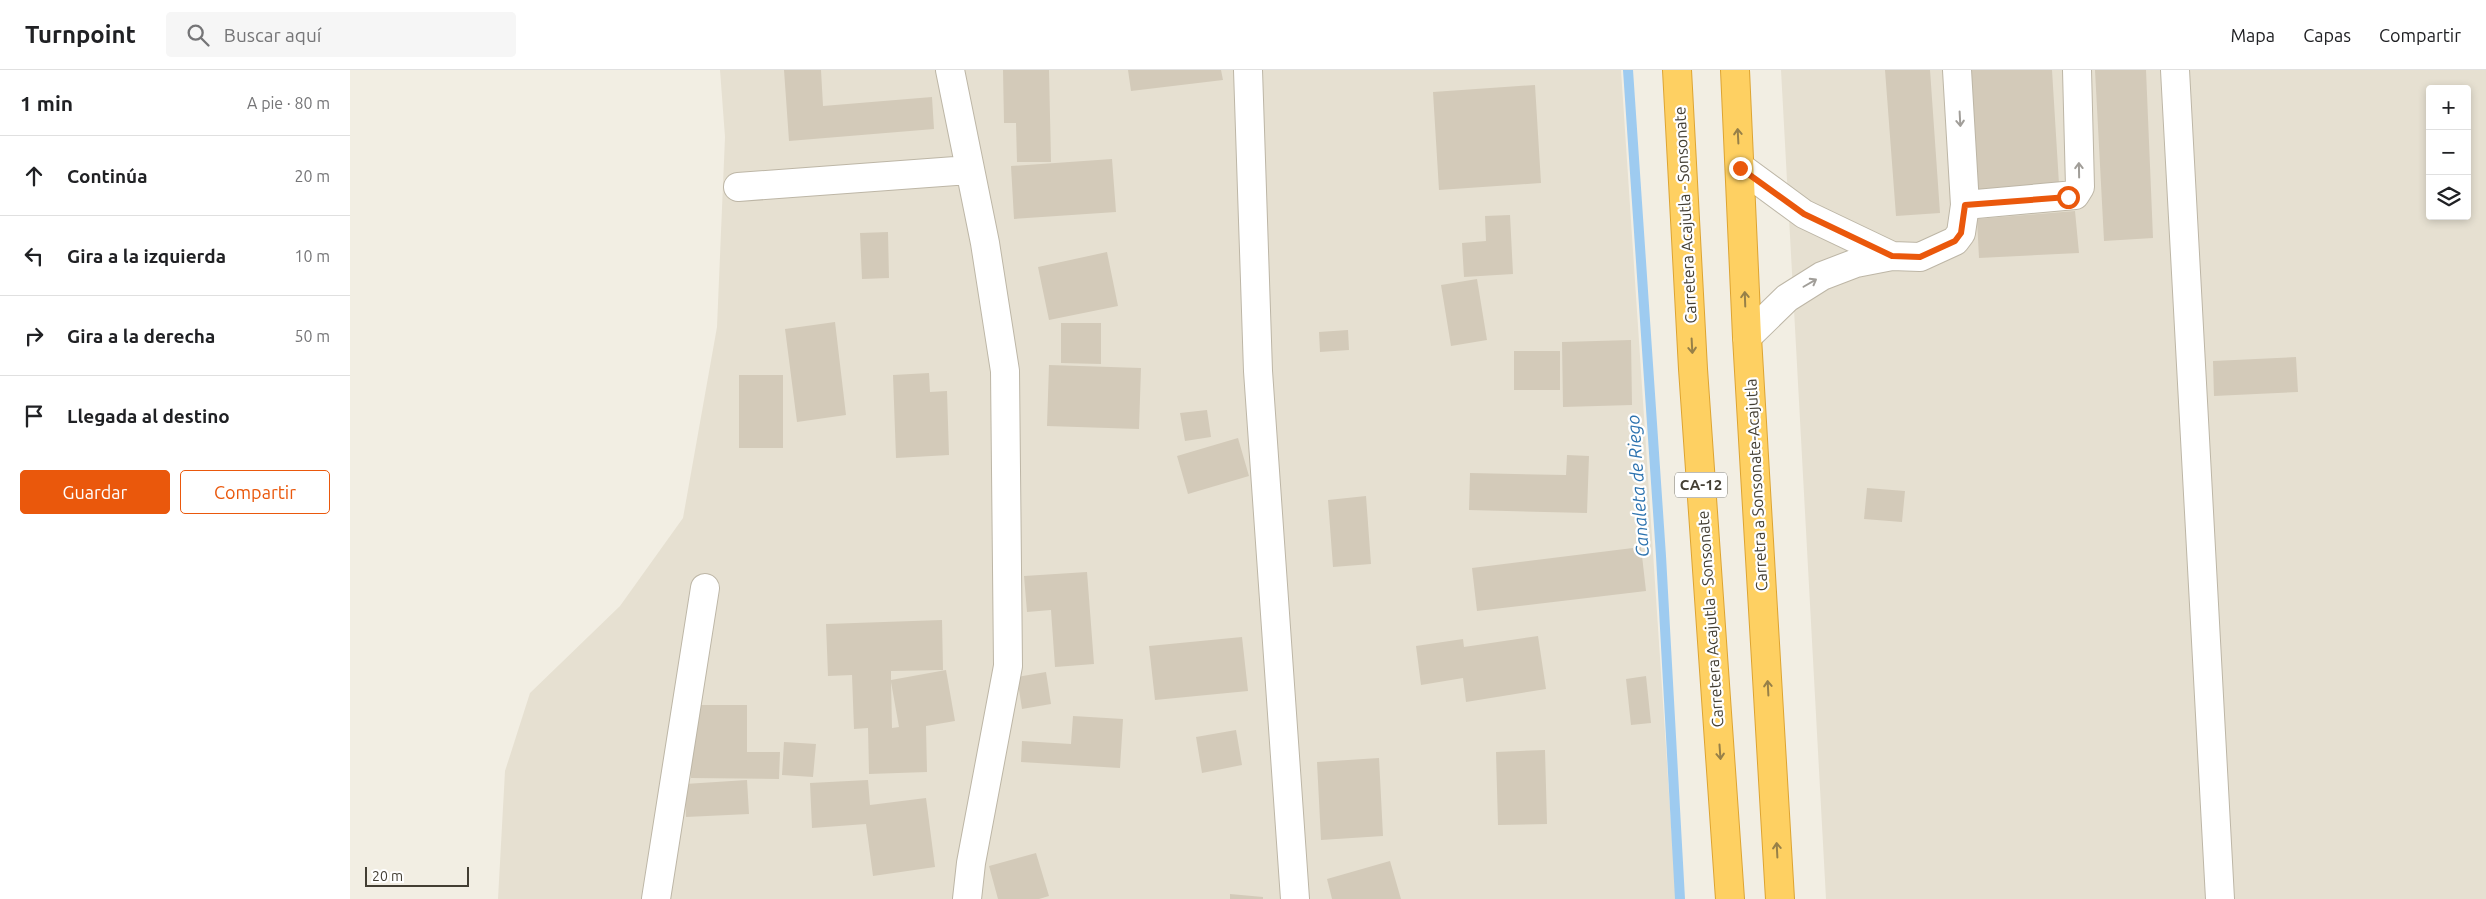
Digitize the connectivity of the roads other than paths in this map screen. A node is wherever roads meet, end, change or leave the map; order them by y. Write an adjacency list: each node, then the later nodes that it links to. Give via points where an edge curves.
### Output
1 (950, 70): 9 (street)
2 (1248, 70): 17 (street, via 1258,371)
3 (1677, 70): 18 (highway, Carretera Acajutla - Sonsonate / CA-12, one-way to 18, via 1693,369)
4 (1735, 70): 8 (highway, Carretra a Sonsonate-Acajutla, one-way to 4)
5 (1957, 70): 11 (street, one-way to 11)
6 (2077, 70): 11 (street, one-way to 6, via 2075,195 2080,187)
7 (2175, 70): 20 (street)
8 (1740, 168): 12 (street, via 1804,214); 13 (highway, Carretra a Sonsonate-Acajutla, one-way to 8)
9 (969, 170): 10 (street); 16 (street, via 985,243 1006,372 1008,666)
10 (738, 187)
11 (1965, 205): 12 (street, via 1961,233 1955,241 1920,257)
12 (1892, 256): 13 (street, one-way to 12, via 1787,298 1806,285 1856,262)
13 (1747, 337): 19 (highway, Carretra a Sonsonate-Acajutla, one-way to 13)
14 (705, 588): 15 (street)
15 (656, 899)
16 (967, 899)
17 (1295, 899)
18 (1730, 899)
19 (1780, 899)
20 (2220, 899)

